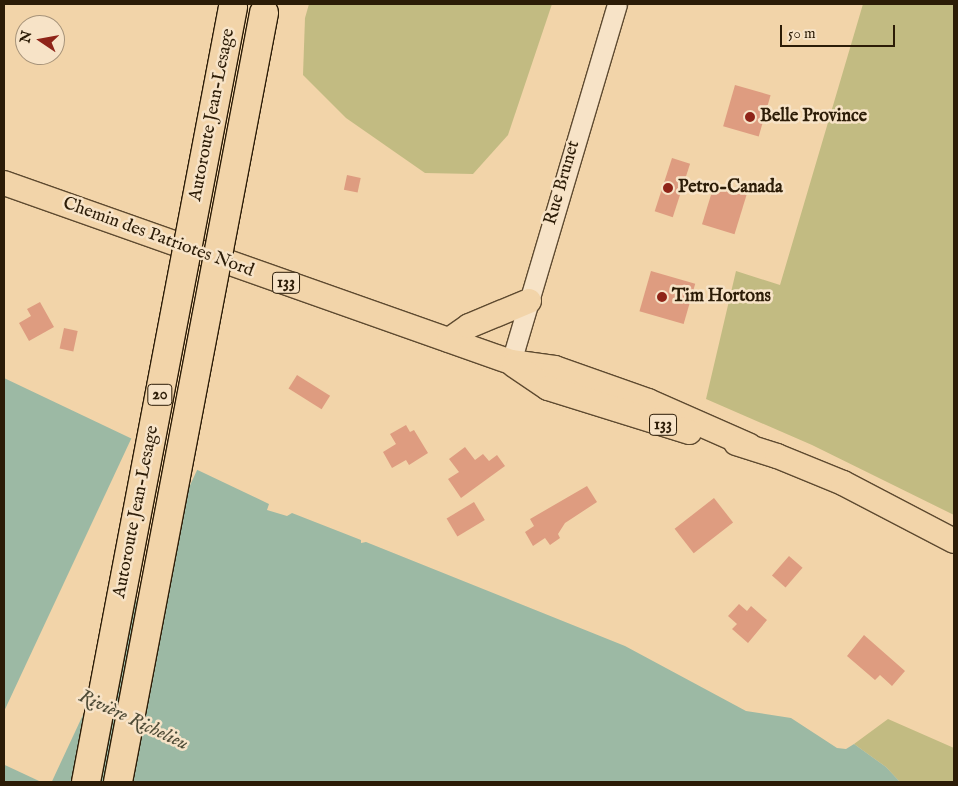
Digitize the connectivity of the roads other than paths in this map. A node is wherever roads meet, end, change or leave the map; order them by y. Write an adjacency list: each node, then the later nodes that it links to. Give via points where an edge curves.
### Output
1 (617, 4): 5 (street, Rue Brunet)
2 (234, 7): 9 (highway, Autoroute Jean-Lesage / 20, bridge)
3 (264, 13): 10 (highway, Autoroute Jean-Lesage / 20, bridge)
4 (4, 183): 6 (main road, Chemin des Patriotes Nord / 133)
5 (529, 300): 6 (main road, via 469,326); 7 (street, Rue Brunet)
6 (449, 340): 7 (main road, Chemin des Patriotes Nord / 133)
7 (510, 362): 8 (main road, Chemin des Patriotes Nord / 133, via 548,388 654,422 750,446 844,483)
8 (954, 540)
9 (86, 782)
10 (118, 782)

